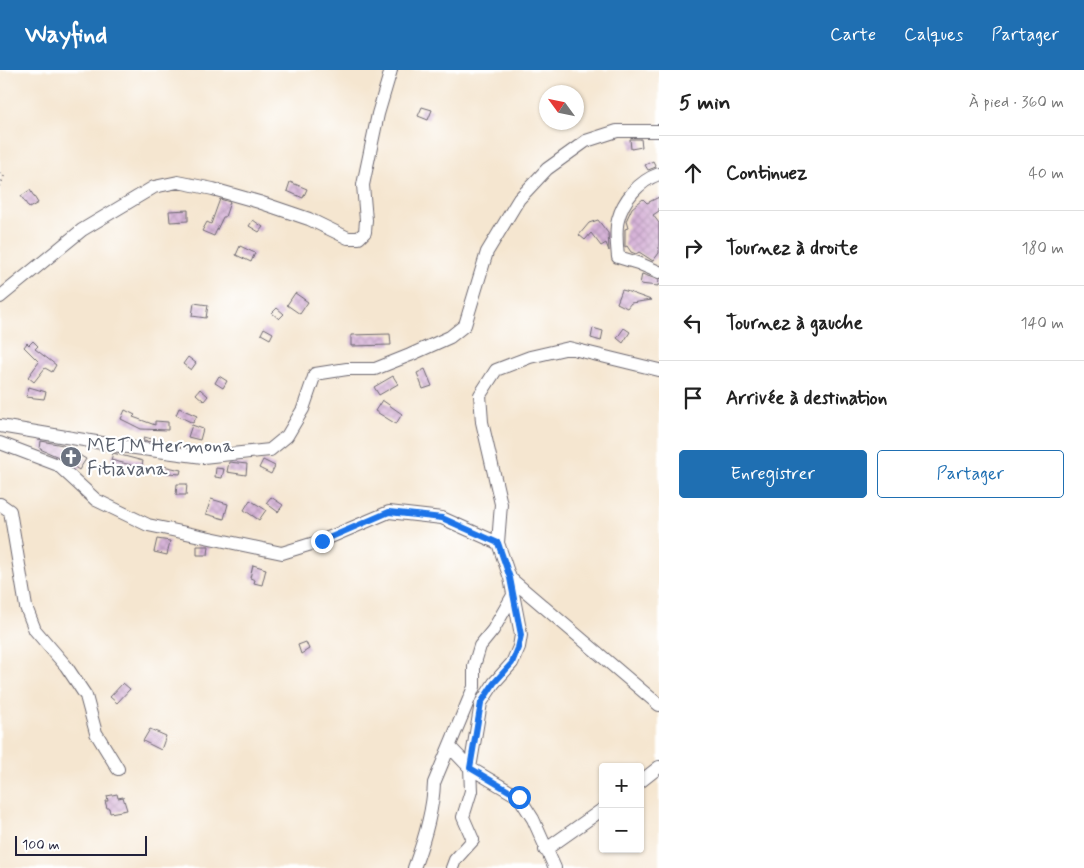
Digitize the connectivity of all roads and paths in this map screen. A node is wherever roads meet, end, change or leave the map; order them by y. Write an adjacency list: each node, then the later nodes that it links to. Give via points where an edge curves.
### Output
1 (391, 70): 7 (street, via 367,163 363,185 365,232 359,238 348,238 309,219 259,202 178,182 154,187 82,230)
2 (659, 130): 9 (street, via 617,131 586,141 547,169 519,199 487,252 465,325 450,337 375,369 315,374 303,409 287,436 270,450 203,457)
3 (0, 173): 5 (path, via 4,176)
4 (659, 174): 6 (street, via 631,193 617,221 617,230 618,257)
5 (0, 186)
6 (659, 272)
7 (0, 297)
8 (659, 370): 12 (street, via 569,348 530,356 496,370 480,394 482,422 501,504)
9 (0, 426)
10 (0, 443): 12 (street, via 58,465 96,500 148,525 274,552 282,553 322,541 389,512 442,518)
11 (0, 504): 19 (street, via 10,510 26,607 35,630 66,666 86,696 96,733)
12 (498, 543): 13 (street)
13 (510, 578): 14 (street); 15 (street)
14 (512, 597): 16 (street, via 480,646 474,666 474,687); 18 (street, via 521,635 518,648 512,663 481,703)
15 (659, 705)
16 (450, 747): 18 (street); 23 (street, via 434,783 423,846)
17 (659, 767): 20 (street)
18 (470, 768): 22 (street, via 519,797 533,819); 24 (street, via 471,791 463,817 473,840)
19 (118, 769)
20 (644, 779)
21 (599, 812): 22 (street)
22 (545, 850): 25 (street)
23 (414, 868)
24 (452, 868)
25 (555, 868)

